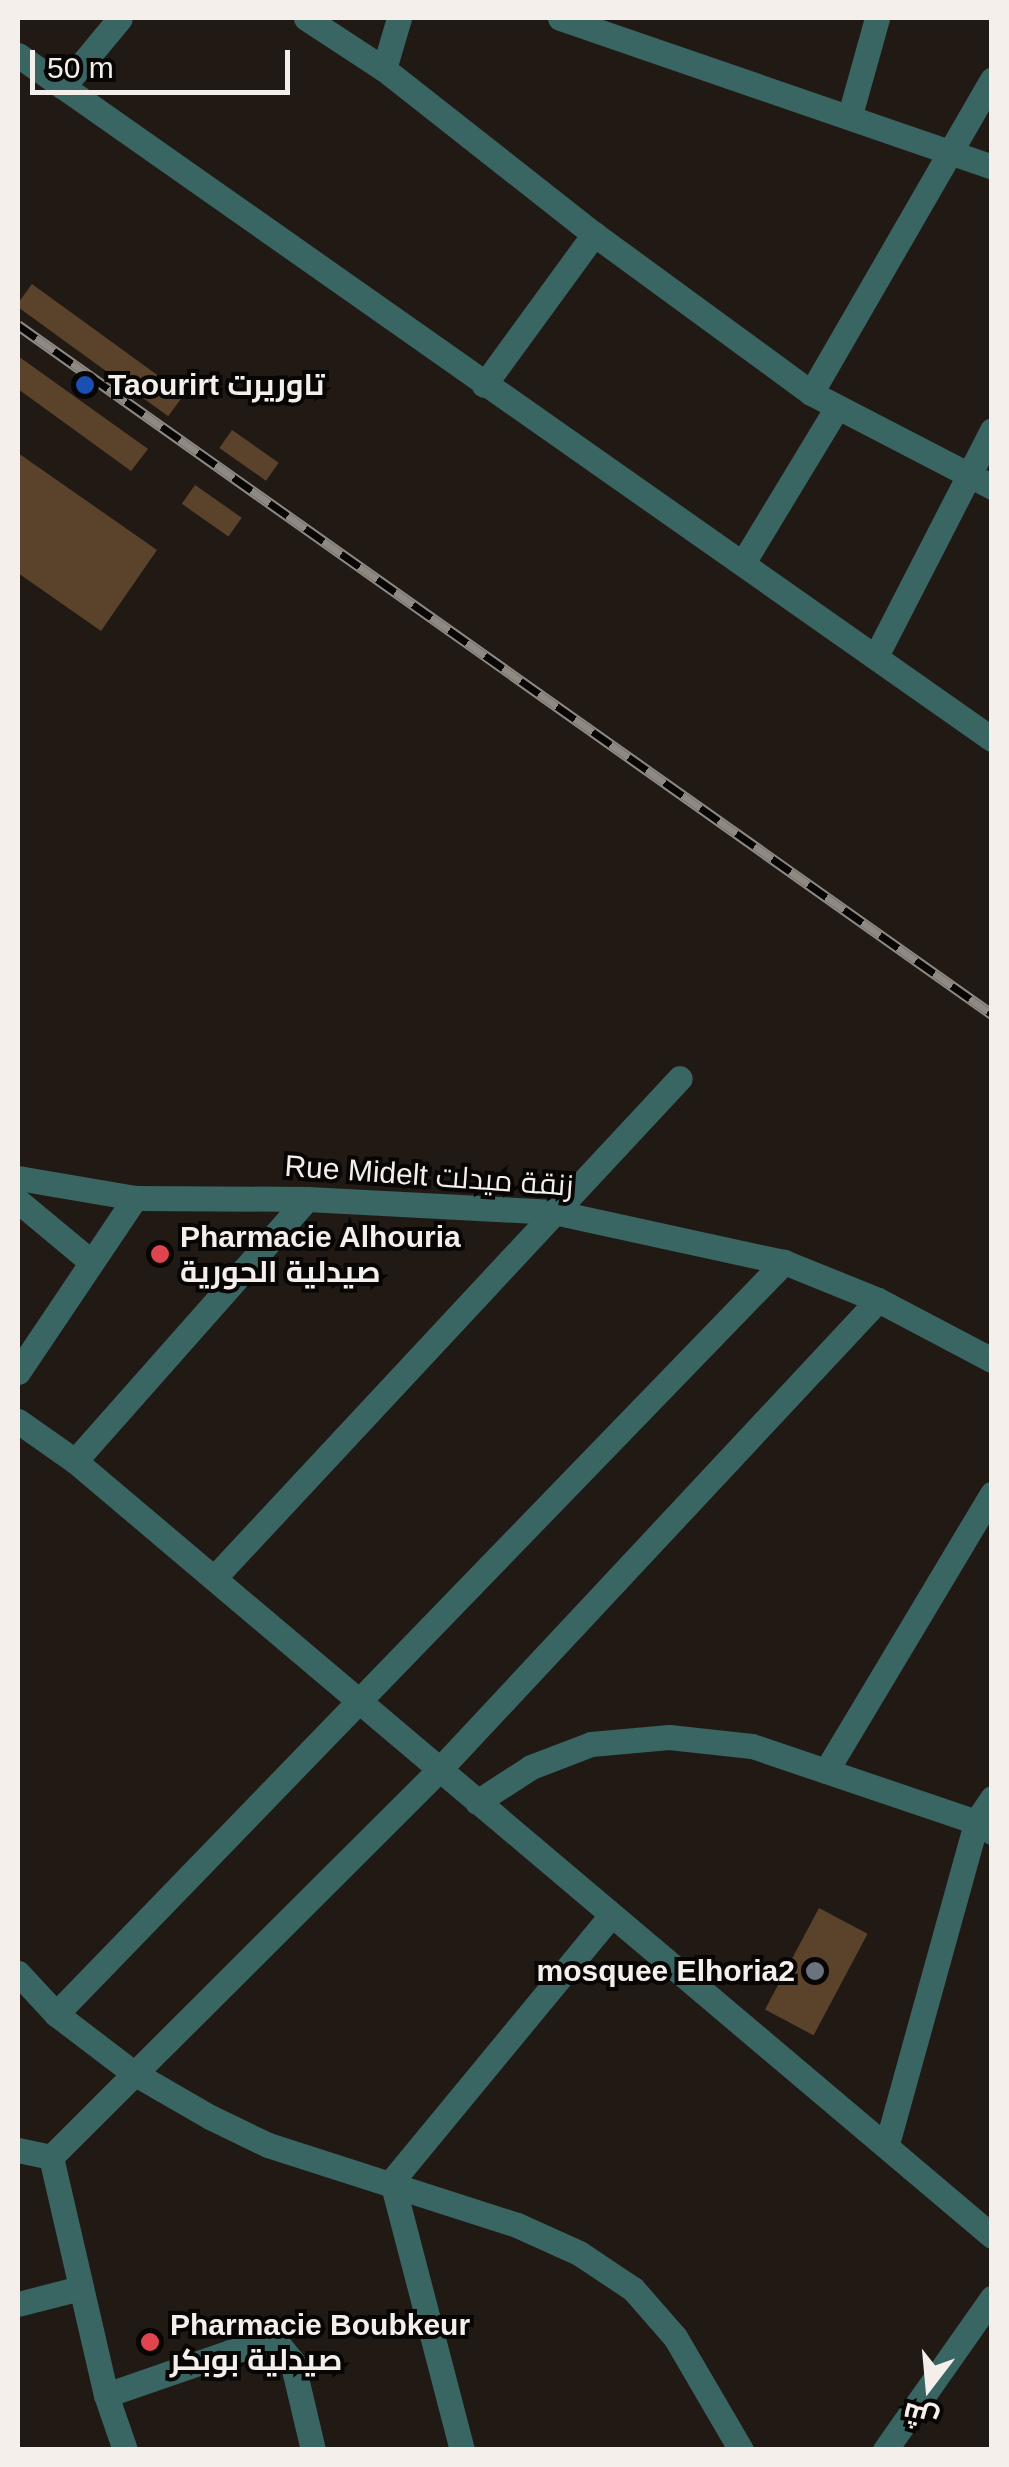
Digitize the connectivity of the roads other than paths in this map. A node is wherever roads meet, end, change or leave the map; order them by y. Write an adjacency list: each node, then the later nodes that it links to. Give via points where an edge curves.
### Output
1 (120, 18): 9 (street)
2 (306, 18): 7 (street)
3 (400, 18): 7 (street)
4 (560, 18): 10 (street)
5 (878, 18): 10 (street)
6 (18, 55): 9 (street)
7 (384, 69): 13 (street)
8 (992, 80): 11 (street)
9 (63, 88): 14 (street)
10 (850, 115): 11 (street)
11 (954, 151): 12 (street); 15 (street)
12 (992, 166)
13 (594, 234): 14 (street); 15 (street)
14 (484, 386): 20 (street)
15 (810, 393): 16 (street)
16 (836, 409): 18 (street); 20 (street)
17 (992, 430): 18 (street)
18 (967, 477): 19 (street); 21 (street)
19 (992, 487)
20 (744, 561): 21 (street)
21 (876, 656): 22 (street)
22 (991, 736)
23 (680, 1078): 28 (street)
24 (18, 1178): 25 (street, Rue Midelt زنقة ميدلت)
25 (135, 1198): 26 (street, Rue Midelt زنقة ميدلت); 29 (street)
26 (307, 1198): 28 (street, Rue Midelt زنقة ميدلت); 35 (street)
27 (18, 1201): 29 (street)
28 (554, 1212): 30 (street, Rue Midelt زنقة ميدلت); 37 (street)
29 (89, 1260): 33 (street)
30 (784, 1262): 31 (street, Rue Midelt زنقة ميدلت); 38 (street)
31 (878, 1300): 32 (street, Rue Midelt زنقة ميدلت); 39 (street)
32 (992, 1360)
33 (18, 1372)
34 (18, 1421): 35 (street)
35 (75, 1461): 37 (street)
36 (992, 1494): 40 (street)
37 (214, 1578): 38 (street)
38 (359, 1702): 39 (street); 46 (street)
39 (439, 1770): 42 (street); 47 (street)
40 (826, 1771): 42 (street, via 752,1746 669,1736 591,1744 531,1767); 43 (street)
41 (992, 1798): 43 (street)
42 (477, 1802): 44 (street)
43 (984, 1827): 48 (street)
44 (610, 1917): 48 (street); 51 (street)
45 (18, 1973): 46 (street)
46 (56, 2014): 47 (street)
47 (132, 2072): 50 (street); 51 (street, via 268,2145)
48 (887, 2144): 52 (street)
49 (18, 2150): 50 (street)
50 (51, 2158): 53 (street)
51 (392, 2181): 59 (street); 60 (street, via 517,2225 633,2289 675,2338)
52 (992, 2236)
53 (81, 2288): 55 (street); 56 (street)
54 (992, 2298): 61 (street)
55 (18, 2304)
56 (106, 2395): 57 (street); 58 (street, via 230,2352 279,2345 292,2361)
57 (125, 2450)
58 (313, 2450)
59 (462, 2450)
60 (741, 2450)
61 (885, 2450)

